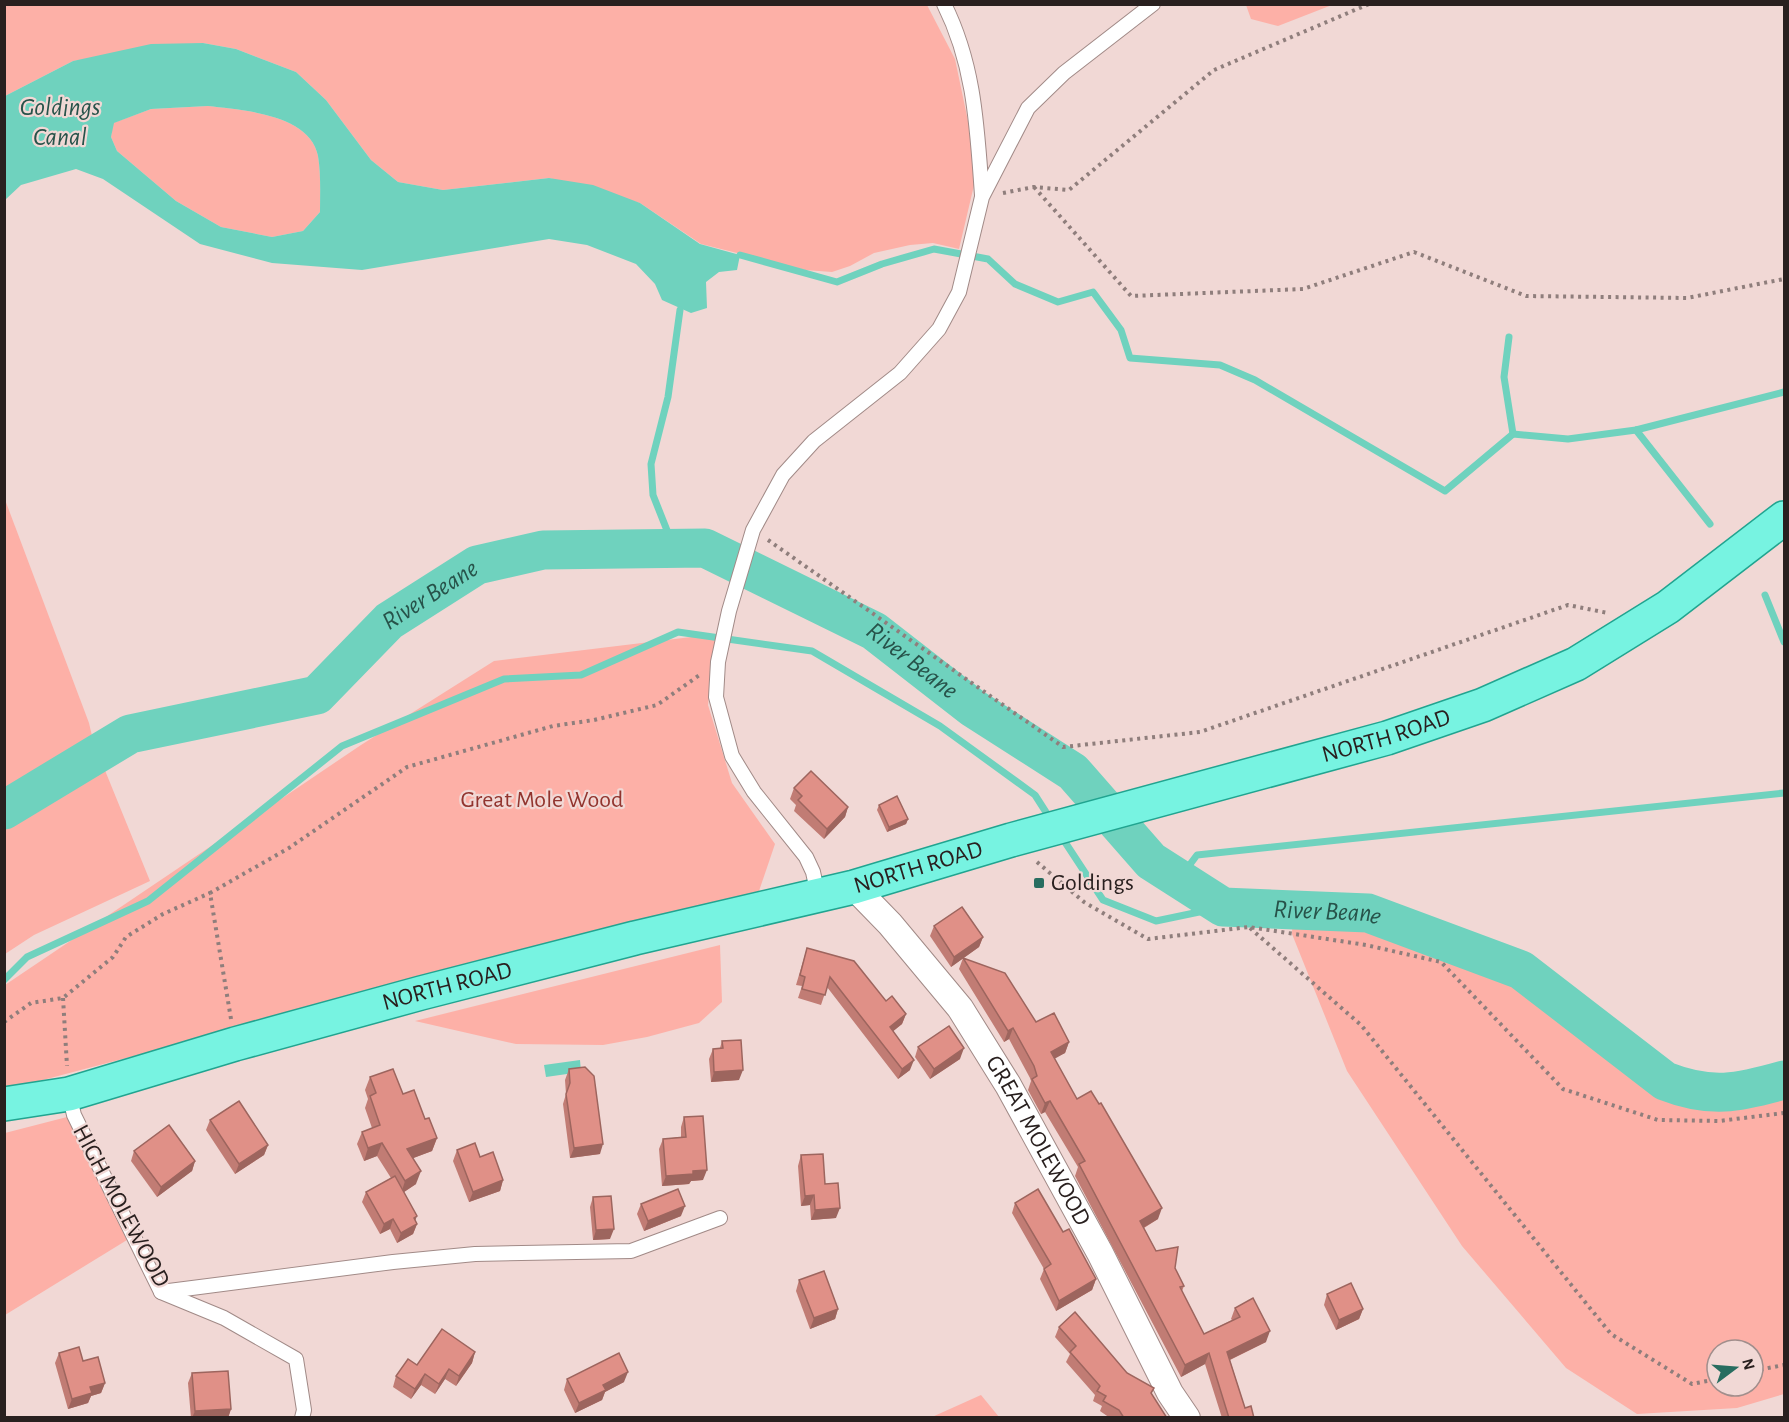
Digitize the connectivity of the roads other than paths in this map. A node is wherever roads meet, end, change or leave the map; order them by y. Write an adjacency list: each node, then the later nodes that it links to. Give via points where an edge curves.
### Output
1 (944, 4): 3 (lane, via 960,35 975,101)
2 (1153, 4): 3 (lane, via 1064,73 1028,108)
3 (982, 197): 6 (lane, via 959,292 939,329 900,373 814,441 783,475 752,534 729,610 716,697 732,756 754,792 806,857)
4 (1785, 518): 5 (main road, NORTH ROAD, via 1668,607 1576,663 1483,705 1387,738)
5 (854, 887): 6 (main road, NORTH ROAD); 12 (street, GREAT MOLEWOOD, via 960,1008 1018,1104)
6 (818, 895): 7 (main road, NORTH ROAD, via 635,938 235,1044)
7 (69, 1094): 8 (main road, NORTH ROAD); 10 (lane, HIGH MOLEWOOD, via 74,1115)
8 (4, 1104)
9 (720, 1218): 10 (lane, via 631,1251 475,1254)
10 (161, 1292): 11 (lane, HIGH MOLEWOOD, via 224,1318 297,1359)
11 (302, 1418)
12 (1186, 1418)

